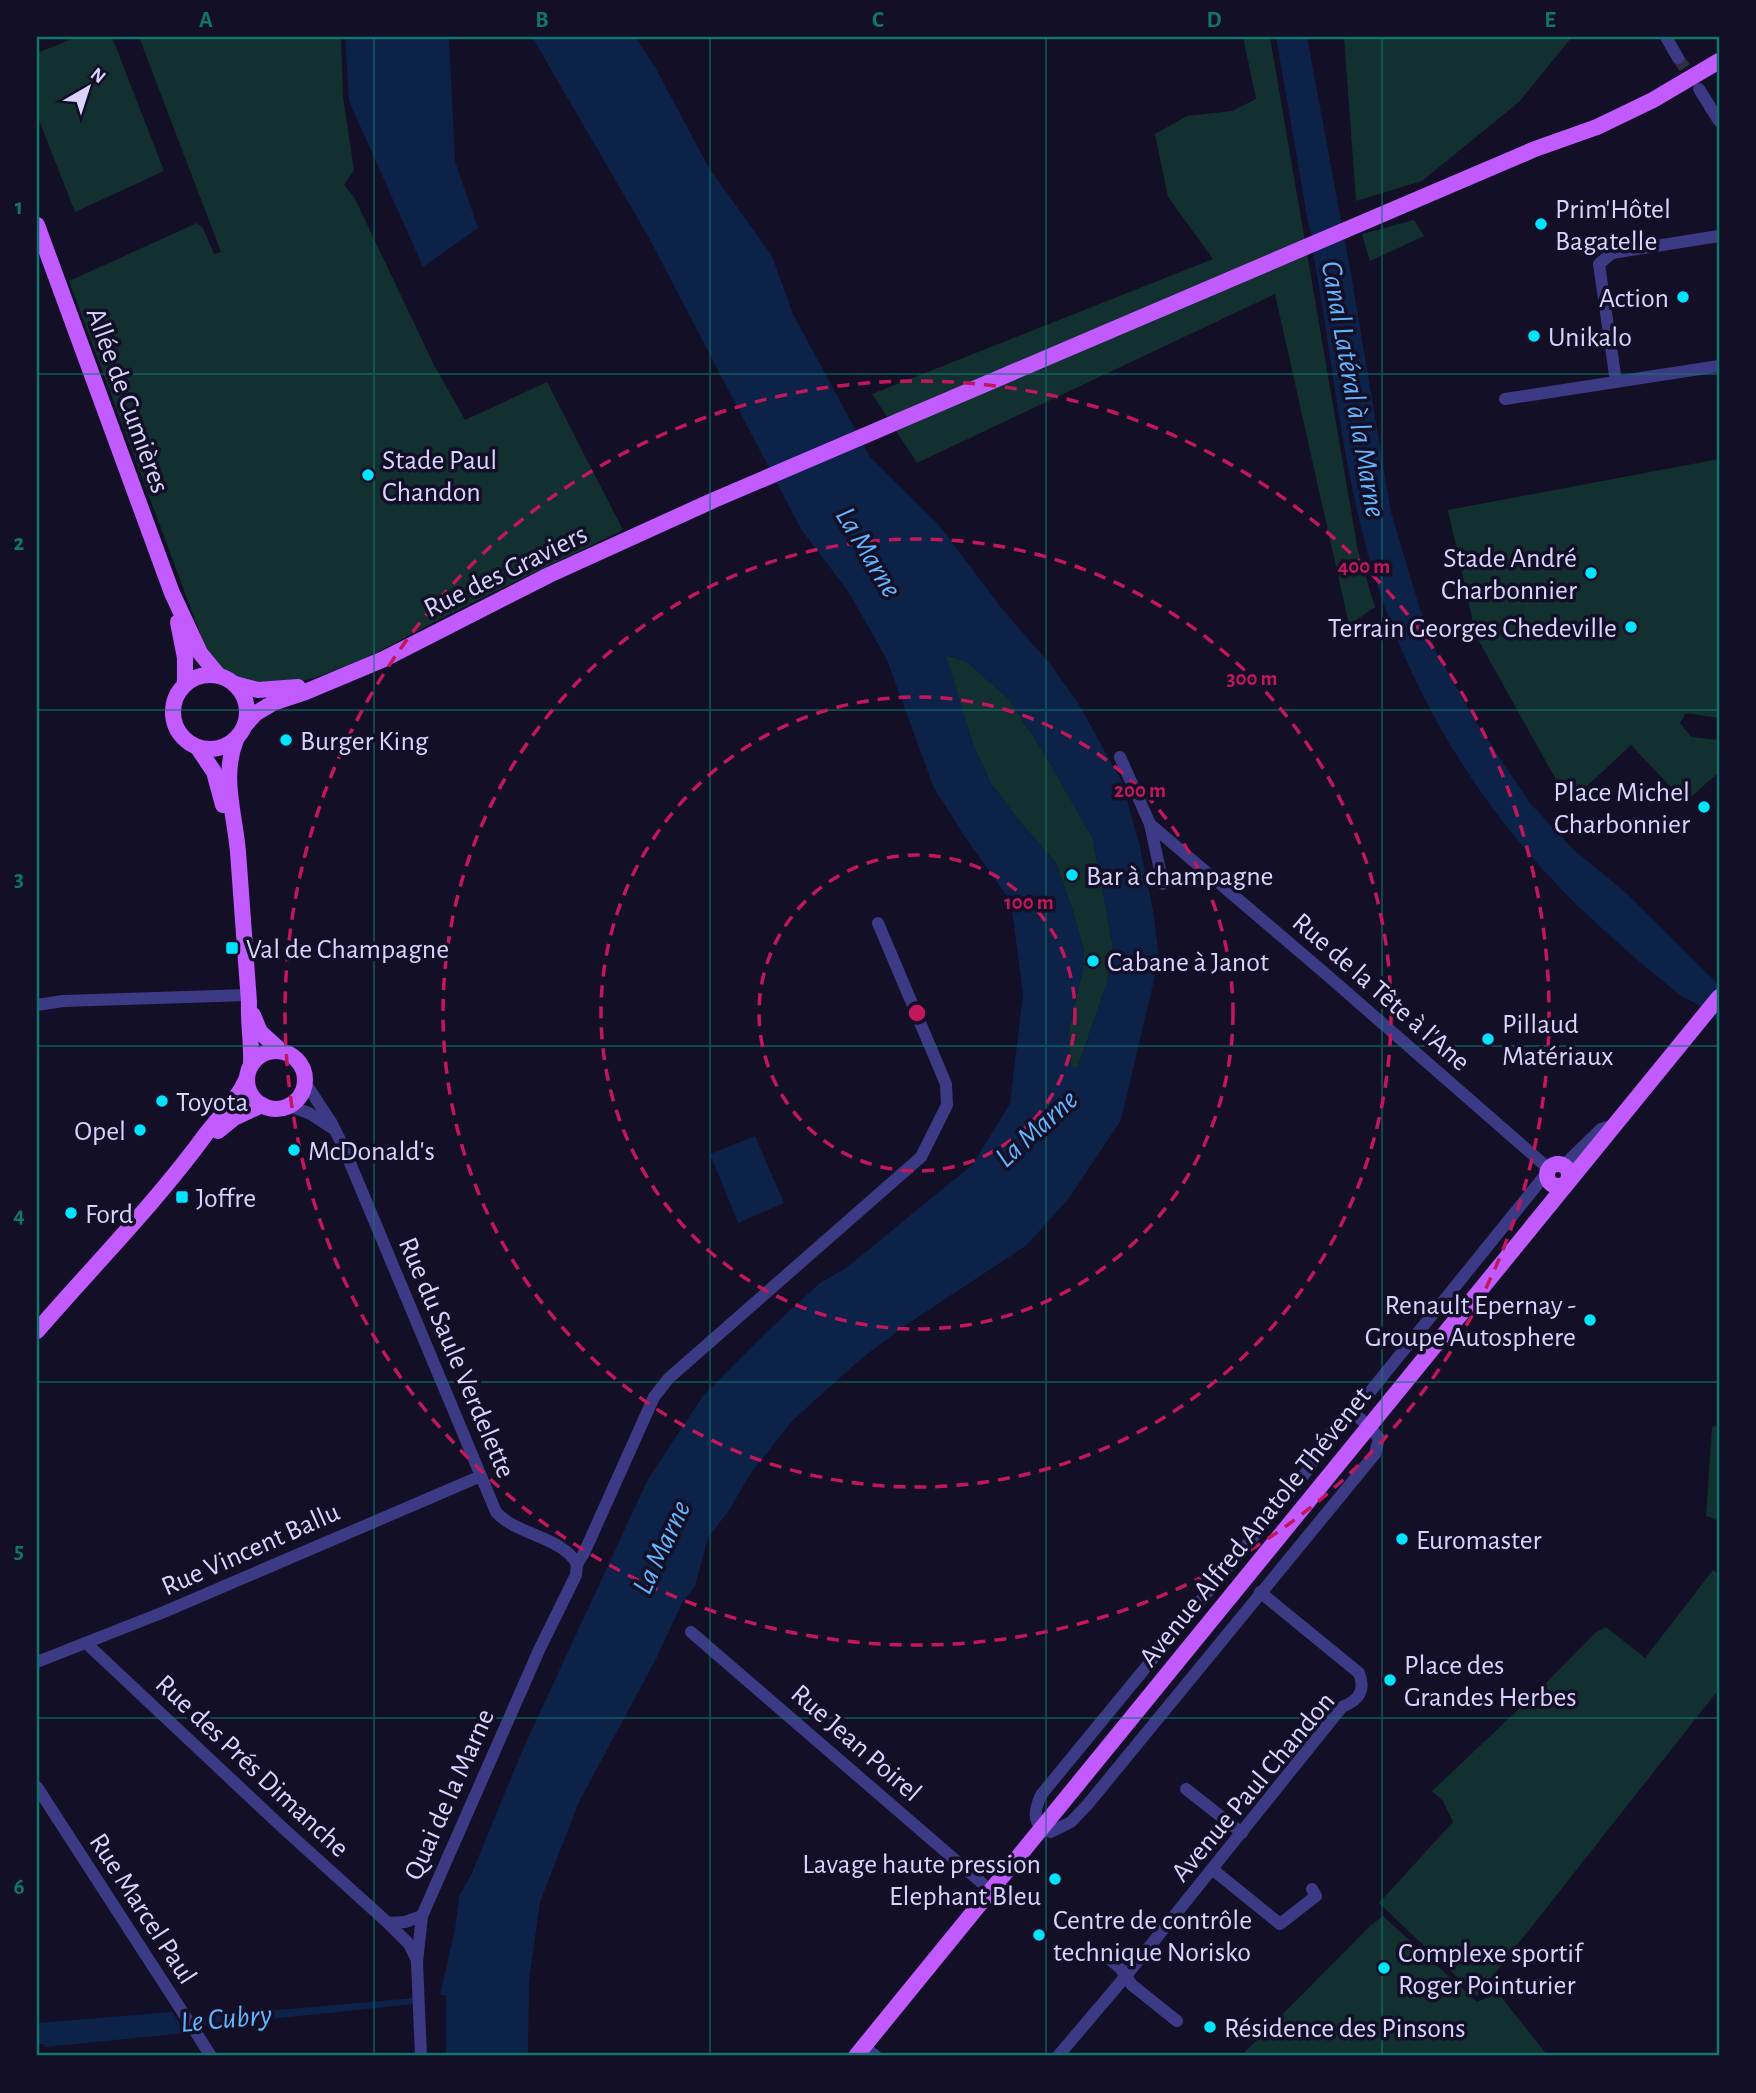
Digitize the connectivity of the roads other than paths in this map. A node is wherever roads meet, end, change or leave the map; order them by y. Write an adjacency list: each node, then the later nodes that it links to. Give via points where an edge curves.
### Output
1 (1666, 37): 3 (street)
2 (1719, 50): 7 (main road)
3 (1678, 58)
4 (1719, 61): 7 (main road, via 1597,127)
5 (1699, 89): 6 (street)
6 (1719, 121)
7 (1535, 149): 17 (main road, Rue des Graviers, via 714,500 549,575 375,663)
8 (37, 225): 13 (main road, Allée de Cumières)
9 (1719, 236): 11 (street, via 1612,253 1599,264)
10 (1719, 366): 11 (street)
11 (1616, 382): 12 (street)
12 (1505, 399)
13 (172, 593): 14 (main road, Allée de Cumières, via 200,653); 15 (main road, Allée de Cumières, via 185,659)
14 (219, 676): 15 (main road, via 201,676); 16 (main road)
15 (185, 684): 20 (main road, via 177,694 173,720 178,732)
16 (235, 684): 17 (main road, Rue des Graviers, via 266,691); 18 (main road, via 247,702)
17 (318, 685): 18 (main road, Rue des Graviers, via 265,706)
18 (246, 724): 19 (main road)
19 (236, 740): 20 (main road, via 218,749); 23 (main road, via 229,779)
20 (198, 748): 23 (main road, via 219,788)
21 (1120, 757): 22 (street)
22 (1150, 824): 24 (street); 36 (street, Rue de la Tête à l'Ane)
23 (239, 883): 27 (main road)
24 (1163, 884)
25 (878, 923): 41 (street, Quai de la Marne, via 946,1084 947,1105 933,1135 921,1157 669,1378 654,1397)
26 (1719, 997): 36 (main road, Avenue Alfred Anatole Thévenet, via 1614,1125)
27 (249, 999): 28 (street); 29 (main road, via 260,1032); 30 (main road)
28 (37, 1004)
29 (281, 1051): 30 (main road, via 264,1053); 31 (main road, via 296,1058 305,1071)
30 (249, 1071): 32 (main road, via 251,1093); 35 (main road, via 236,1100)
31 (306, 1084): 33 (main road); 34 (street, Rue du Saule Verdelette)
32 (262, 1105): 33 (main road); 35 (main road, via 234,1118)
33 (289, 1106): 34 (street)
34 (335, 1130): 40 (street, Rue du Saule Verdelette)
35 (195, 1151): 37 (main road)
36 (1556, 1175): 38 (street); 39 (main road, Avenue Alfred Anatole Thévenet, via 1548,1205)
37 (37, 1331)
38 (1353, 1413): 39 (street); 48 (street, via 1326,1439 1308,1470 1041,1795 1035,1809)
39 (1369, 1426): 42 (street, via 1379,1438 1375,1454); 48 (main road, Avenue Alfred Anatole Thévenet)
40 (481, 1476): 41 (street, Rue du Saule Verdelette, via 502,1519 567,1552); 44 (street, Rue Vincent Ballu)
41 (577, 1564): 53 (street, Quai de la Marne, via 576,1575)
42 (1260, 1592): 48 (street, via 1071,1822 1051,1832); 49 (street, Avenue Paul Chandon, via 1359,1672 1363,1687 1358,1699 1342,1707)
43 (691, 1632): 52 (street, Rue Jean Poirel)
44 (86, 1643): 45 (street, Rue Vincent Ballu); 54 (street, Rue des Prés Dimanche)
45 (37, 1662)
46 (37, 1787): 60 (street, Rue Marcel Paul)
47 (1186, 1789): 49 (street)
48 (1042, 1829): 52 (main road, Avenue Alfred Anatole Thévenet)
49 (1241, 1833): 50 (street, Avenue Paul Chandon)
50 (1212, 1870): 51 (street, via 1280,1924 1316,1896); 57 (street, Avenue Paul Chandon)
51 (1312, 1889)
52 (990, 1890): 59 (main road, Avenue Alfred Anatole Thévenet)
53 (422, 1916): 54 (street); 56 (street, Quai de la Marne)
54 (388, 1923): 56 (street, Rue des Prés Dimanche, via 409,1944)
55 (1098, 1958): 57 (street, via 1106,1956)
56 (417, 1962): 61 (street, Quai de la Marne)
57 (1125, 1977): 58 (street); 62 (street, Avenue Paul Chandon)
58 (1177, 2021)
59 (865, 2053)
60 (211, 2056)
61 (421, 2056)
62 (1058, 2056)

